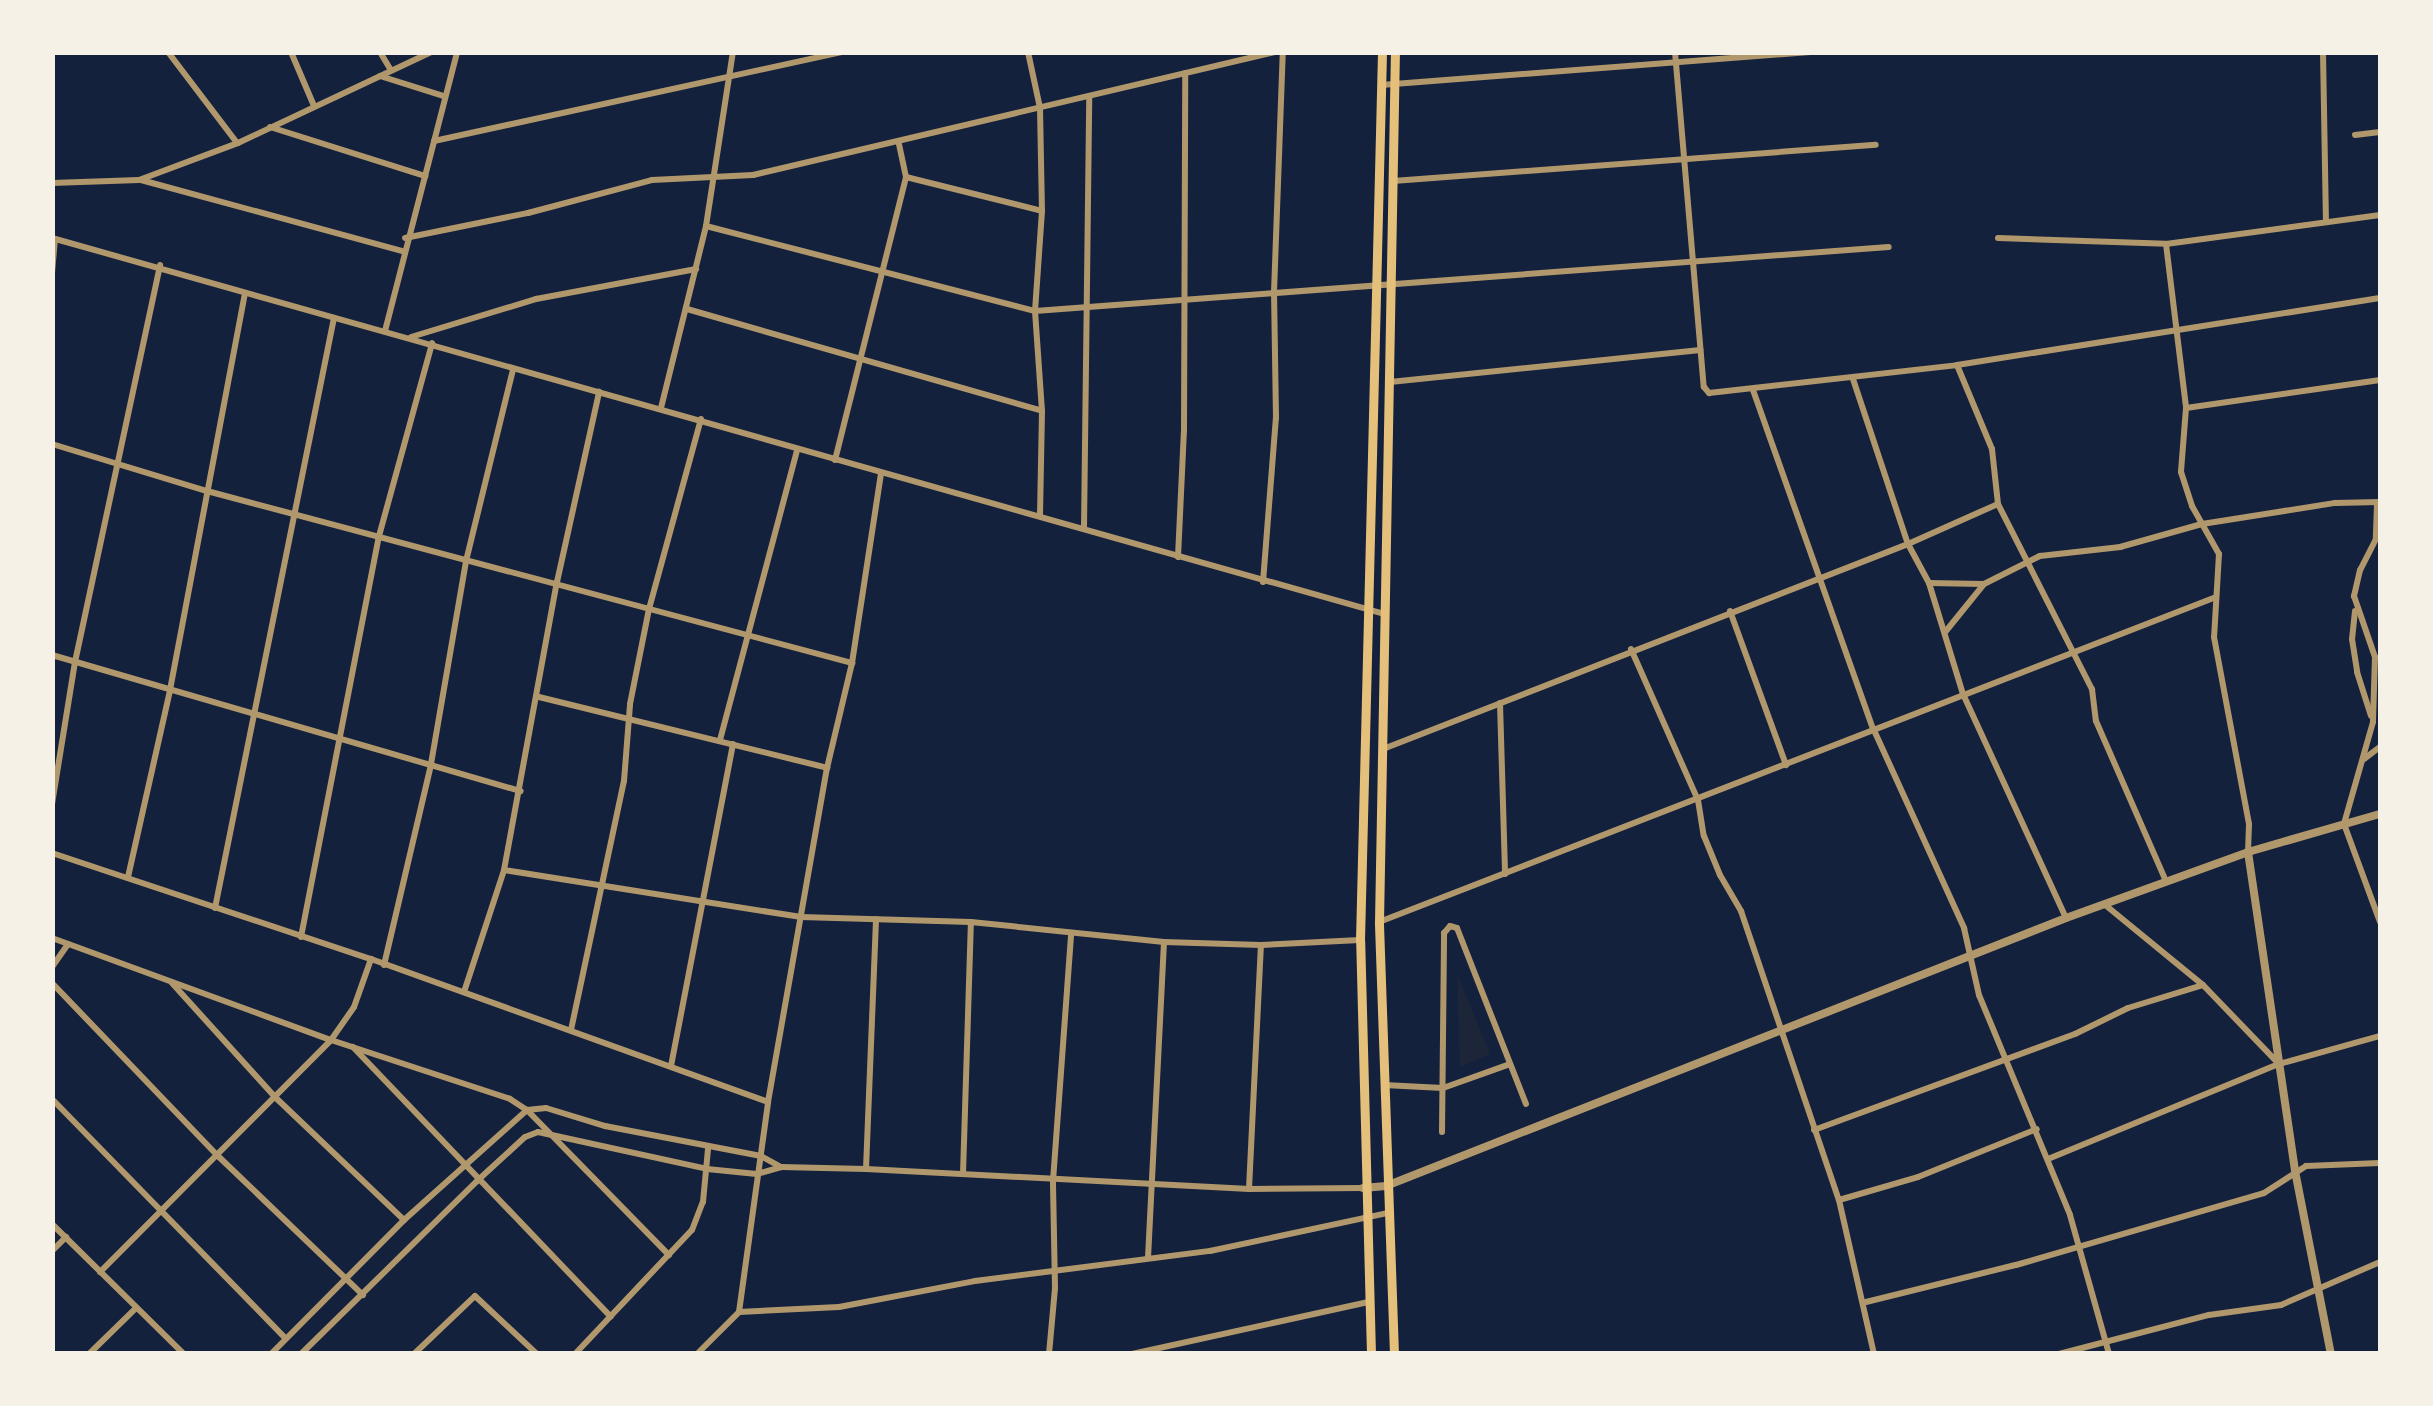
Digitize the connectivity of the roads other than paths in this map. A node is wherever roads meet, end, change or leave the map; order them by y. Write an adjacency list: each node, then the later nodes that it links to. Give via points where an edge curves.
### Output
1 (168, 52): 33 (street)
2 (291, 52): 27 (street)
3 (380, 52): 19 (street)
4 (432, 52): 19 (street)
5 (456, 52): 25 (street)
6 (733, 52): 22 (street)
7 (841, 52): 22 (street)
8 (1028, 52): 28 (street)
9 (1215, 52): 17 (street)
10 (1274, 52): 17 (street)
11 (1283, 52): 60 (street)
12 (1382, 52): 23 (main road)
13 (1396, 52): 24 (main road)
14 (1675, 52): 18 (street)
15 (1814, 52): 18 (street)
16 (2323, 52): 45 (street)
17 (1218, 65): 20 (street)
18 (1676, 66): 24 (street); 36 (street)
19 (391, 70): 21 (street)
20 (1185, 73): 26 (street); 62 (street)
21 (379, 76): 25 (street); 27 (street)
22 (728, 78): 32 (street); 39 (street)
23 (1381, 85): 24 (street); 59 (main road)
24 (1395, 85): 41 (main road)
25 (444, 96): 32 (street)
26 (1088, 97): 28 (street); 64 (street)
27 (314, 106): 29 (street)
28 (1040, 108): 34 (street); 43 (street)
29 (268, 127): 33 (street); 37 (street)
30 (2380, 132): 31 (street)
31 (2355, 135)
32 (434, 141): 37 (street)
33 (238, 143): 40 (street)
34 (899, 143): 38 (street); 39 (street)
35 (1876, 145): 36 (street)
36 (1684, 161): 41 (street); 53 (street)
37 (425, 176): 47 (street)
38 (906, 176): 43 (street); 56 (street)
39 (714, 178): 46 (street); 47 (street, via 652,180)
40 (140, 180): 42 (street); 52 (street)
41 (1391, 182): 58 (main road)
42 (52, 183)
43 (1042, 211): 66 (street)
44 (2380, 215): 45 (street)
45 (2326, 222): 50 (street)
46 (706, 226): 55 (street); 56 (street)
47 (405, 238): 52 (street)
48 (1998, 238): 50 (street)
49 (54, 239): 54 (street); 57 (street)
50 (2166, 244): 68 (street)
51 (1889, 247): 53 (street)
52 (403, 251): 69 (street)
53 (1693, 259): 58 (street); 72 (street)
54 (160, 265): 61 (street); 88 (street)
55 (696, 268): 65 (street); 70 (street, via 536,299)
56 (884, 269): 66 (street); 73 (street)
57 (52, 273)
58 (1391, 281): 59 (street); 78 (main road)
59 (1377, 282): 60 (street); 111 (main road)
60 (1274, 292): 62 (street); 105 (street, via 1276,418)
61 (245, 294): 67 (street); 90 (street)
62 (1182, 298): 64 (street); 100 (street)
63 (2380, 298): 68 (street)
64 (1086, 307): 66 (street); 96 (street)
65 (687, 308): 73 (street); 81 (street)
66 (1035, 311): 83 (street)
67 (334, 318): 69 (street); 93 (street)
68 (2174, 328): 74 (street); 82 (street)
69 (384, 331): 70 (street)
70 (410, 338): 71 (street)
71 (432, 343): 75 (street); 97 (street)
72 (1700, 350): 78 (street); 79 (street, via 1709,392)
73 (859, 360): 83 (street); 87 (street)
74 (1956, 365): 76 (street); 92 (street, via 1992,449)
75 (513, 369): 80 (street); 102 (street)
76 (1853, 378): 79 (street); 99 (street)
77 (2380, 380): 82 (street)
78 (1390, 382): 113 (main road)
79 (1753, 390): 103 (street)
80 (599, 392): 81 (street); 104 (street)
81 (661, 408): 84 (street)
82 (2186, 408): 95 (street, via 2181,472)
83 (1042, 411): 94 (street)
84 (700, 419): 86 (street); 110 (street)
85 (52, 444): 88 (street)
86 (797, 450): 87 (street); 115 (street)
87 (835, 460): 89 (street)
88 (120, 464): 90 (street); 119 (street)
89 (880, 473): 94 (street); 120 (street)
90 (208, 491): 93 (street); 121 (street)
91 (2379, 503): 95 (street, via 2335,503); 98 (street)
92 (1998, 504): 99 (street); 101 (street)
93 (296, 513): 97 (street); 125 (street)
94 (1040, 514): 96 (street)
95 (2202, 524): 101 (street, via 2120,548 2058,551); 108 (street, via 2218,554)
96 (1084, 528): 100 (street)
97 (378, 536): 102 (street); 129 (street)
98 (2378, 537): 109 (street, via 2360,570)
99 (1908, 544): 103 (street); 106 (street)
100 (1178, 557): 105 (street)
101 (2029, 560): 107 (street); 117 (street)
102 (466, 561): 104 (street); 135 (street)
103 (1818, 576): 112 (street); 128 (street)
104 (557, 582): 110 (street); 123 (street)
105 (1263, 582): 111 (street)
106 (1930, 583): 107 (street); 114 (street)
107 (1984, 584): 114 (street)
108 (2216, 597): 117 (street); 143 (street, via 2214,637 2250,824)
109 (2355, 607): 127 (street, via 2357,672); 127 (street, via 2374,658)
110 (649, 609): 115 (street); 126 (street)
111 (1366, 610): 113 (street); 162 (main road)
112 (1730, 611): 116 (street); 136 (street)
113 (1384, 614): 133 (main road)
114 (1945, 632): 122 (street)
115 (748, 639): 120 (street); 130 (street)
116 (1631, 649): 124 (street); 139 (street)
117 (2074, 651): 122 (street); 148 (street, via 2092,689 2096,721)
118 (52, 655): 119 (street)
119 (76, 662): 121 (street); 140 (street)
120 (852, 663): 137 (street)
121 (170, 690): 125 (street); 147 (street)
122 (1963, 694): 128 (street); 154 (street)
123 (539, 698): 126 (street); 138 (street)
124 (1500, 702): 133 (street); 146 (street)
125 (256, 714): 129 (street); 152 (street)
126 (630, 722): 130 (street); 149 (street)
127 (2373, 722): 134 (street)
128 (1873, 728): 136 (street); 166 (street, via 1954,902)
129 (343, 737): 135 (street); 160 (street)
130 (720, 740): 131 (street)
131 (732, 744): 137 (street); 151 (street)
132 (2380, 746): 134 (street)
133 (1382, 749): 157 (main road)
134 (2363, 760): 142 (street)
135 (431, 764): 138 (street); 168 (street)
136 (1786, 766): 139 (street)
137 (827, 768): 153 (street)
138 (522, 791): 145 (street)
139 (1698, 800): 146 (street); 174 (street, via 1704,836 1741,911)
140 (52, 804)
141 (2380, 814): 142 (street)
142 (2344, 824): 143 (street); 158 (street)
143 (2248, 852): 148 (street); 181 (street)
144 (52, 853): 147 (street)
145 (504, 870): 149 (street); 173 (street)
146 (1504, 874): 157 (street)
147 (128, 877): 152 (street)
148 (2166, 882): 150 (street)
149 (604, 889): 151 (street); 175 (street)
150 (2104, 904): 154 (street); 172 (street)
151 (705, 906): 153 (street); 182 (street)
152 (215, 908): 160 (street)
153 (800, 917): 155 (street); 187 (street)
154 (2066, 918): 166 (street)
155 (876, 920): 156 (street); 202 (street)
156 (971, 922): 159 (street); 205 (street)
157 (1379, 922): 183 (main road)
158 (2380, 922)
159 (1071, 935): 163 (street); 207 (street)
160 (302, 937): 167 (street)
161 (52, 938): 164 (street)
162 (1360, 940): 165 (street); 210 (main road)
163 (1164, 942): 165 (street); 208 (street)
164 (68, 944): 169 (street); 171 (street)
165 (1261, 946): 211 (street)
166 (1971, 954): 174 (street); 179 (street)
167 (371, 960): 168 (street); 177 (street, via 354,1007)
168 (384, 964): 173 (street)
169 (52, 967)
170 (52, 982): 195 (street)
171 (171, 982): 177 (street); 185 (street)
172 (2203, 985): 179 (street); 181 (street)
173 (464, 992): 175 (street)
174 (1782, 1029): 192 (street); 209 (street)
175 (571, 1030): 182 (street)
176 (2380, 1036): 181 (street)
177 (331, 1040): 178 (street); 185 (street)
178 (352, 1046): 189 (street, via 484,1088); 199 (street)
179 (2007, 1059): 190 (street); 192 (street)
180 (1510, 1064): 184 (street); 184 (street, via 1457,928 1450,926 1444,933); 188 (street)
181 (2278, 1064): 197 (street); 203 (street)
182 (671, 1066): 187 (street)
183 (1384, 1086): 184 (street); 209 (main road)
184 (1443, 1088): 193 (street)
185 (276, 1098): 195 (street); 216 (street)
186 (52, 1099): 213 (street)
187 (768, 1102): 196 (street)
188 (1526, 1104)
189 (526, 1110): 191 (street); 194 (street, via 546,1108); 199 (street)
190 (2037, 1129): 197 (street); 212 (street)
191 (546, 1130): 201 (street); 206 (street, via 525,1137); 221 (street)
192 (1814, 1130): 212 (street)
193 (1442, 1132)
194 (708, 1149): 196 (street); 201 (street)
195 (218, 1156): 213 (street); 226 (street)
196 (761, 1156): 200 (street); 204 (street)
197 (2048, 1160): 219 (street)
198 (2380, 1163): 203 (street, via 2328,1163)
199 (462, 1166): 206 (street); 216 (street)
200 (781, 1167): 202 (street); 204 (street)
201 (707, 1169): 204 (street); 221 (street, via 700,1216)
202 (866, 1169): 205 (street)
203 (2295, 1172): 219 (street, via 2264,1194); 227 (street)
204 (757, 1174): 232 (street)
205 (964, 1174): 207 (street)
206 (478, 1181): 228 (street); 233 (street)
207 (1053, 1181): 208 (street); 224 (street)
208 (1150, 1182): 211 (street); 222 (street)
209 (1386, 1186): 210 (street); 214 (main road)
210 (1363, 1188): 211 (street); 215 (main road)
211 (1249, 1190)
212 (1840, 1200): 230 (street)
213 (160, 1213): 225 (street); 234 (street)
214 (1387, 1213): 215 (street); 247 (main road)
215 (1364, 1217): 222 (street); 229 (main road)
216 (404, 1220): 226 (street)
217 (52, 1224): 218 (street)
218 (66, 1237): 220 (street); 225 (street)
219 (2077, 1248): 230 (street); 235 (street)
220 (52, 1251)
221 (669, 1255): 233 (street)
222 (1148, 1258): 224 (street)
223 (2380, 1262): 227 (street)
224 (1053, 1270): 232 (street, via 839,1307); 244 (street)
225 (100, 1272): 231 (street)
226 (345, 1279): 228 (street); 234 (street)
227 (2321, 1287): 235 (street, via 2282,1305 2232,1310); 251 (street)
228 (363, 1295): 239 (street)
229 (1368, 1302): 245 (street); 246 (main road)
230 (1865, 1302): 248 (street)
231 (136, 1308): 236 (street); 237 (street)
232 (739, 1312): 243 (street)
233 (611, 1317): 242 (street)
234 (286, 1338): 238 (street)
235 (2105, 1342): 249 (street); 250 (street)
236 (89, 1354)
237 (184, 1354)
238 (271, 1354)
239 (301, 1354)
240 (414, 1354): 241 (street, via 475,1296)
241 (537, 1354)
242 (575, 1354)
243 (697, 1354)
244 (1049, 1354)
245 (1132, 1354)
246 (1371, 1354)
247 (1394, 1354)
248 (1874, 1354)
249 (2059, 1354)
250 (2109, 1354)
251 (2331, 1354)

